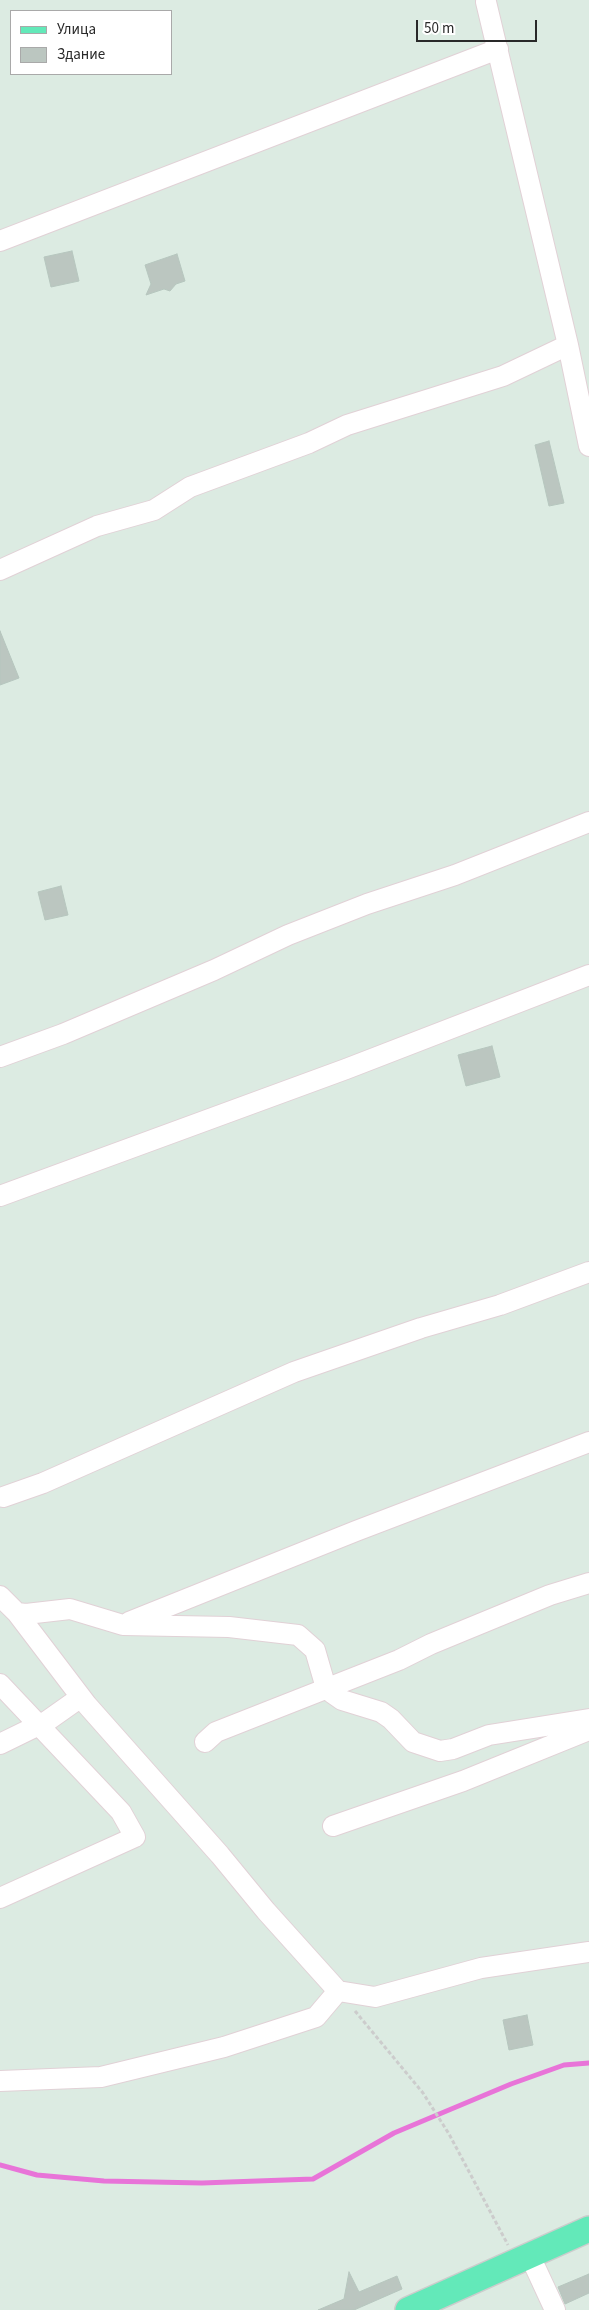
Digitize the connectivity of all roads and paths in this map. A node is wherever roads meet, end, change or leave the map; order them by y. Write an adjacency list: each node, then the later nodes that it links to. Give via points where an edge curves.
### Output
1 (486, 2): 2 (street)
2 (498, 49): 3 (street); 4 (street)
3 (0, 241)
4 (568, 345): 5 (street); 6 (street, via 503,376 347,425 309,443 190,487 154,510 97,526)
5 (589, 446)
6 (0, 570)
7 (589, 822): 9 (street, via 455,875 288,935 63,1034)
8 (589, 975): 10 (street, via 346,1069)
9 (0, 1057)
10 (0, 1196)
11 (589, 1272): 13 (street, via 500,1305 421,1328 294,1372 52,1479)
12 (589, 1442): 17 (street)
13 (3, 1497)
14 (589, 1583): 19 (street, via 550,1595)
15 (0, 1596): 16 (street)
16 (17, 1613): 17 (street, via 70,1609); 20 (street)
17 (123, 1625): 19 (street, via 229,1627 298,1635 315,1650 320,1671)
18 (0, 1684): 22 (street)
19 (329, 1688): 21 (street, via 342,1700 381,1712 413,1742 440,1751 489,1735); 24 (street, via 216,1732)
20 (81, 1697): 22 (street); 29 (street)
21 (589, 1719)
22 (40, 1725): 25 (street); 27 (street, via 121,1812 135,1836)
23 (589, 1730): 26 (street, via 463,1781)
24 (205, 1742)
25 (0, 1744)
26 (332, 1826)
27 (0, 1898)
28 (589, 1952): 29 (street, via 481,1968 375,1997)
29 (338, 1990): 30 (street, via 316,2017 224,2047 100,2077); 32 (path, via 423,2093)
30 (0, 2082)
31 (589, 2229): 32 (main road)
32 (523, 2258): 33 (main road); 34 (street)
33 (408, 2310)
34 (555, 2310)

